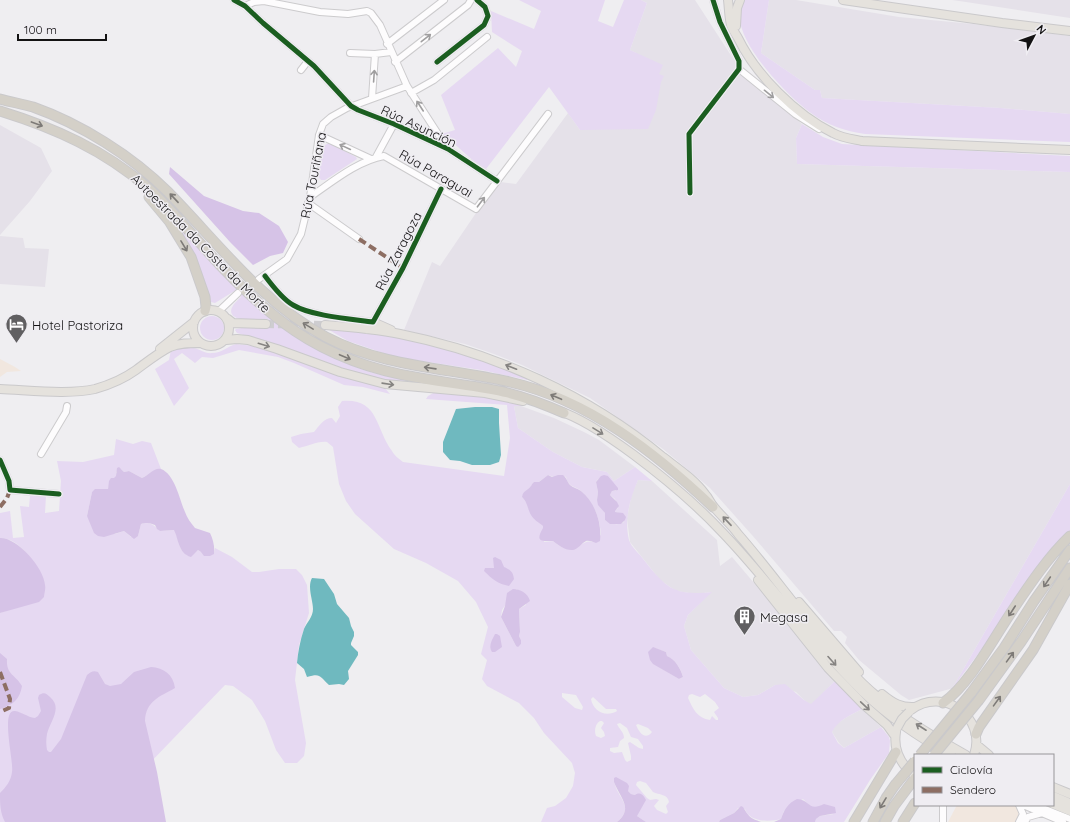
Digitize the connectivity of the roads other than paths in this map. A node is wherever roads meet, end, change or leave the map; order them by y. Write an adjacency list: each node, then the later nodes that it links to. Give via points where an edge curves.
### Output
1 (234, 0): 10 (street)
2 (444, 0): 15 (street)
3 (471, 0): 20 (street, one-way to 3)
4 (477, 0): 21 (street, via 485,7 488,16 484,25)
5 (713, 0): 22 (street, via 720,22 739,61)
6 (728, 0): 14 (main road, via 731,25)
7 (733, 0): 11 (main road)
8 (740, 0): 11 (main road)
9 (843, 0): 12 (main road)
10 (245, 6): 15 (street, via 264,0 336,14 367,11 378,22); 19 (street)
11 (736, 26): 14 (main road)
12 (1070, 31)
13 (487, 37): 25 (street, via 434,80)
14 (739, 42): 33 (main road, via 777,91 808,118)
15 (387, 44): 16 (street)
16 (391, 52): 18 (street); 20 (street)
17 (350, 53): 18 (street)
18 (375, 54): 26 (street, one-way to 18)
19 (308, 61): 23 (street); 28 (street)
20 (395, 62): 24 (street)
21 (437, 62)
22 (739, 69): 33 (street, one-way to 33, via 795,114); 40 (street, via 689,134)
23 (302, 70)
24 (407, 86): 25 (street); 26 (street, Rúa Touriñana)
25 (411, 93): 35 (street, one-way to 25)
26 (372, 98): 28 (street, Rúa Touriñana)
27 (0, 99): 62 (highway, Autoestrada da Costa da Morte, one-way to 27, via 635,441 604,421 559,398 512,382 379,358 327,338 300,321 246,275 143,169 77,126 32,107)
28 (351, 106): 31 (street, Rúa Asunción); 32 (street, Rúa Touriñana, via 331,117 323,124)
29 (0, 111): 34 (highway, Autoestrada da Costa da Morte, one-way to 34, via 62,133)
30 (548, 114): 38 (street, Rúa Paraguai)
31 (394, 124): 35 (street, Rúa Asunción); 37 (street, Rúa Paraguai)
32 (319, 134): 37 (street, one-way to 32); 41 (street, Rúa Touriñana)
33 (834, 134): 36 (main road, via 862,140)
34 (90, 147): 44 (highway, one-way to 44, via 140,188 169,221 191,257 205,297); 58 (highway, Autoestrada da Costa da Morte, one-way to 58, via 127,170 149,189 209,253 268,310 295,331 325,348 377,369 507,393)
35 (448, 149): 38 (street, Rúa Asunción)
36 (1070, 150)
37 (373, 158): 39 (street, Rúa Paraguai, via 384,156); 41 (street)
38 (496, 181): 39 (street, Rúa Paraguai, one-way to 38, via 476,208)
39 (441, 189): 48 (street, Rúa Zaragoza, via 403,268)
40 (690, 193)
41 (309, 200): 42 (street); 48 (street, Rúa Touriñana, via 301,234 287,259 262,278 293,305 315,313)
42 (360, 239)
43 (238, 293): 45 (street)
44 (205, 311): 45 (main road); 47 (main road, via 196,317)
45 (219, 311): 46 (main road)
46 (228, 319): 49 (main road, via 233,323); 53 (main road, via 230,330)
47 (194, 322): 54 (main road, via 194,333); 55 (main road)
48 (373, 322): 51 (main road); 52 (main road)
49 (266, 324)
50 (325, 325): 51 (main road)
51 (366, 329): 52 (main road)
52 (400, 334): 62 (main road, one-way to 52, via 705,493 653,448 628,429 577,399 532,375 493,360)
53 (226, 340): 54 (main road, via 216,346 205,346); 58 (main road, one-way to 58, via 248,340 340,372 385,384 485,393)
54 (200, 343): 55 (main road, via 180,344)
55 (147, 361): 56 (main road, via 117,381 95,389)
56 (0, 389)
57 (67, 406): 59 (street)
58 (564, 413): 63 (main road, one-way to 63, via 626,450)
59 (41, 454)
60 (0, 460): 61 (street, via 9,480 10,490)
61 (59, 494)
62 (713, 507): 64 (main road, one-way to 62)
63 (706, 515): 71 (main road, one-way to 71, via 828,668 864,705); 77 (main road, one-way to 77, via 834,663 864,693 904,726)
64 (739, 535): 70 (main road, via 874,687 898,704); 78 (main road, one-way to 64, via 900,714 868,688 815,629)
65 (1070, 536): 69 (highway, one-way to 69, via 1034,580 957,691)
66 (1070, 550): 75 (highway, one-way to 75, bridge, via 1004,648)
67 (1070, 568): 76 (highway, one-way to 67, bridge, via 979,700)
68 (1070, 584): 72 (highway, one-way to 68, via 1033,650)
69 (943, 703): 70 (main road, via 934,702); 72 (main road, via 965,714)
70 (912, 709): 71 (main road, bridge, via 902,719)
71 (896, 732): 74 (main road)
72 (976, 734): 73 (main road)
73 (975, 751): 79 (main road)
74 (896, 752): 81 (main road, via 901,762); 96 (highway)
75 (921, 754)
76 (935, 754)
77 (949, 754)
78 (964, 754)
79 (986, 754)
80 (914, 762): 97 (highway, one-way to 97, bridge, via 886,798)
81 (914, 776)
82 (914, 778): 98 (highway)
83 (1054, 787): 84 (main road)
84 (1070, 794)
85 (1054, 796): 86 (main road)
86 (1070, 803)
87 (1054, 804): 93 (main road)
88 (914, 805): 99 (highway)
89 (944, 806): 100 (street)
90 (1019, 806): 101 (street, via 1023,814)
91 (1025, 806): 94 (street)
92 (1038, 806): 95 (street)
93 (1070, 812)
94 (1042, 813): 102 (street, via 1028,817); 103 (street)
95 (1070, 819)
96 (854, 822)
97 (873, 822)
98 (885, 822)
99 (903, 822)
100 (943, 822)
101 (1019, 822)
102 (1025, 822)
103 (1063, 822)

